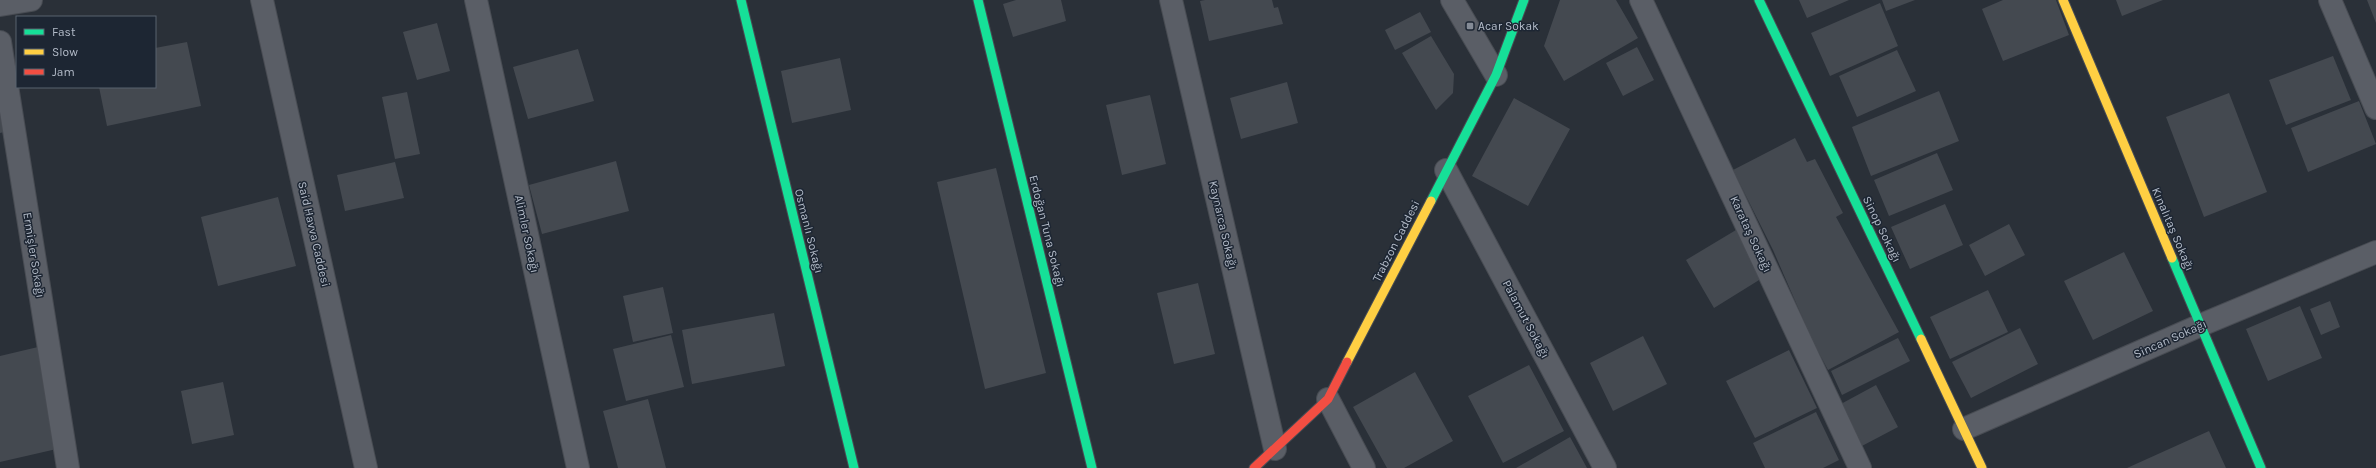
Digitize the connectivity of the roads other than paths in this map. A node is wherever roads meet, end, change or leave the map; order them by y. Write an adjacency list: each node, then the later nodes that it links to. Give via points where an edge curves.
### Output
1 (31, 0): 13 (street)
2 (262, 0): 24 (street, Said Havva Caddesi)
3 (476, 0): 25 (street, Alimler Sokağı)
4 (741, 0): 26 (street, Osmanlı Sokağı)
5 (978, 0): 27 (street, Erdoğan Tuna Sokağı)
6 (1171, 0): 22 (street, Kaynarca Sokağı)
7 (1452, 0): 15 (street)
8 (1524, 0): 15 (street, Trabzon Caddesi)
9 (1641, 0): 31 (street, Karataş Sokağı)
10 (1759, 0): 21 (street, Sinop Sokağı)
11 (2063, 0): 19 (street, Kınalıtaş Sokağı)
12 (2330, 0): 16 (street)
13 (0, 5)
14 (0, 42): 23 (street, Ermişler Sokağı)
15 (1496, 75): 17 (street, Trabzon Caddesi)
16 (2376, 108)
17 (1446, 170): 20 (street, Trabzon Caddesi); 30 (street, Palamut Sokağı)
18 (2376, 252): 19 (street, Sincan Sokağı)
19 (2201, 325): 21 (street, Sincan Sokağı); 33 (street, Kınalıtaş Sokağı)
20 (1328, 399): 22 (street, Trabzon Caddesi); 29 (street)
21 (1964, 429): 32 (street, Sinop Sokağı)
22 (1275, 450): 28 (street, Trabzon Caddesi)
23 (68, 468)
24 (366, 468)
25 (578, 468)
26 (854, 468)
27 (1092, 468)
28 (1254, 468)
29 (1364, 468)
30 (1606, 468)
31 (1860, 468)
32 (1982, 468)
33 (2261, 468)

